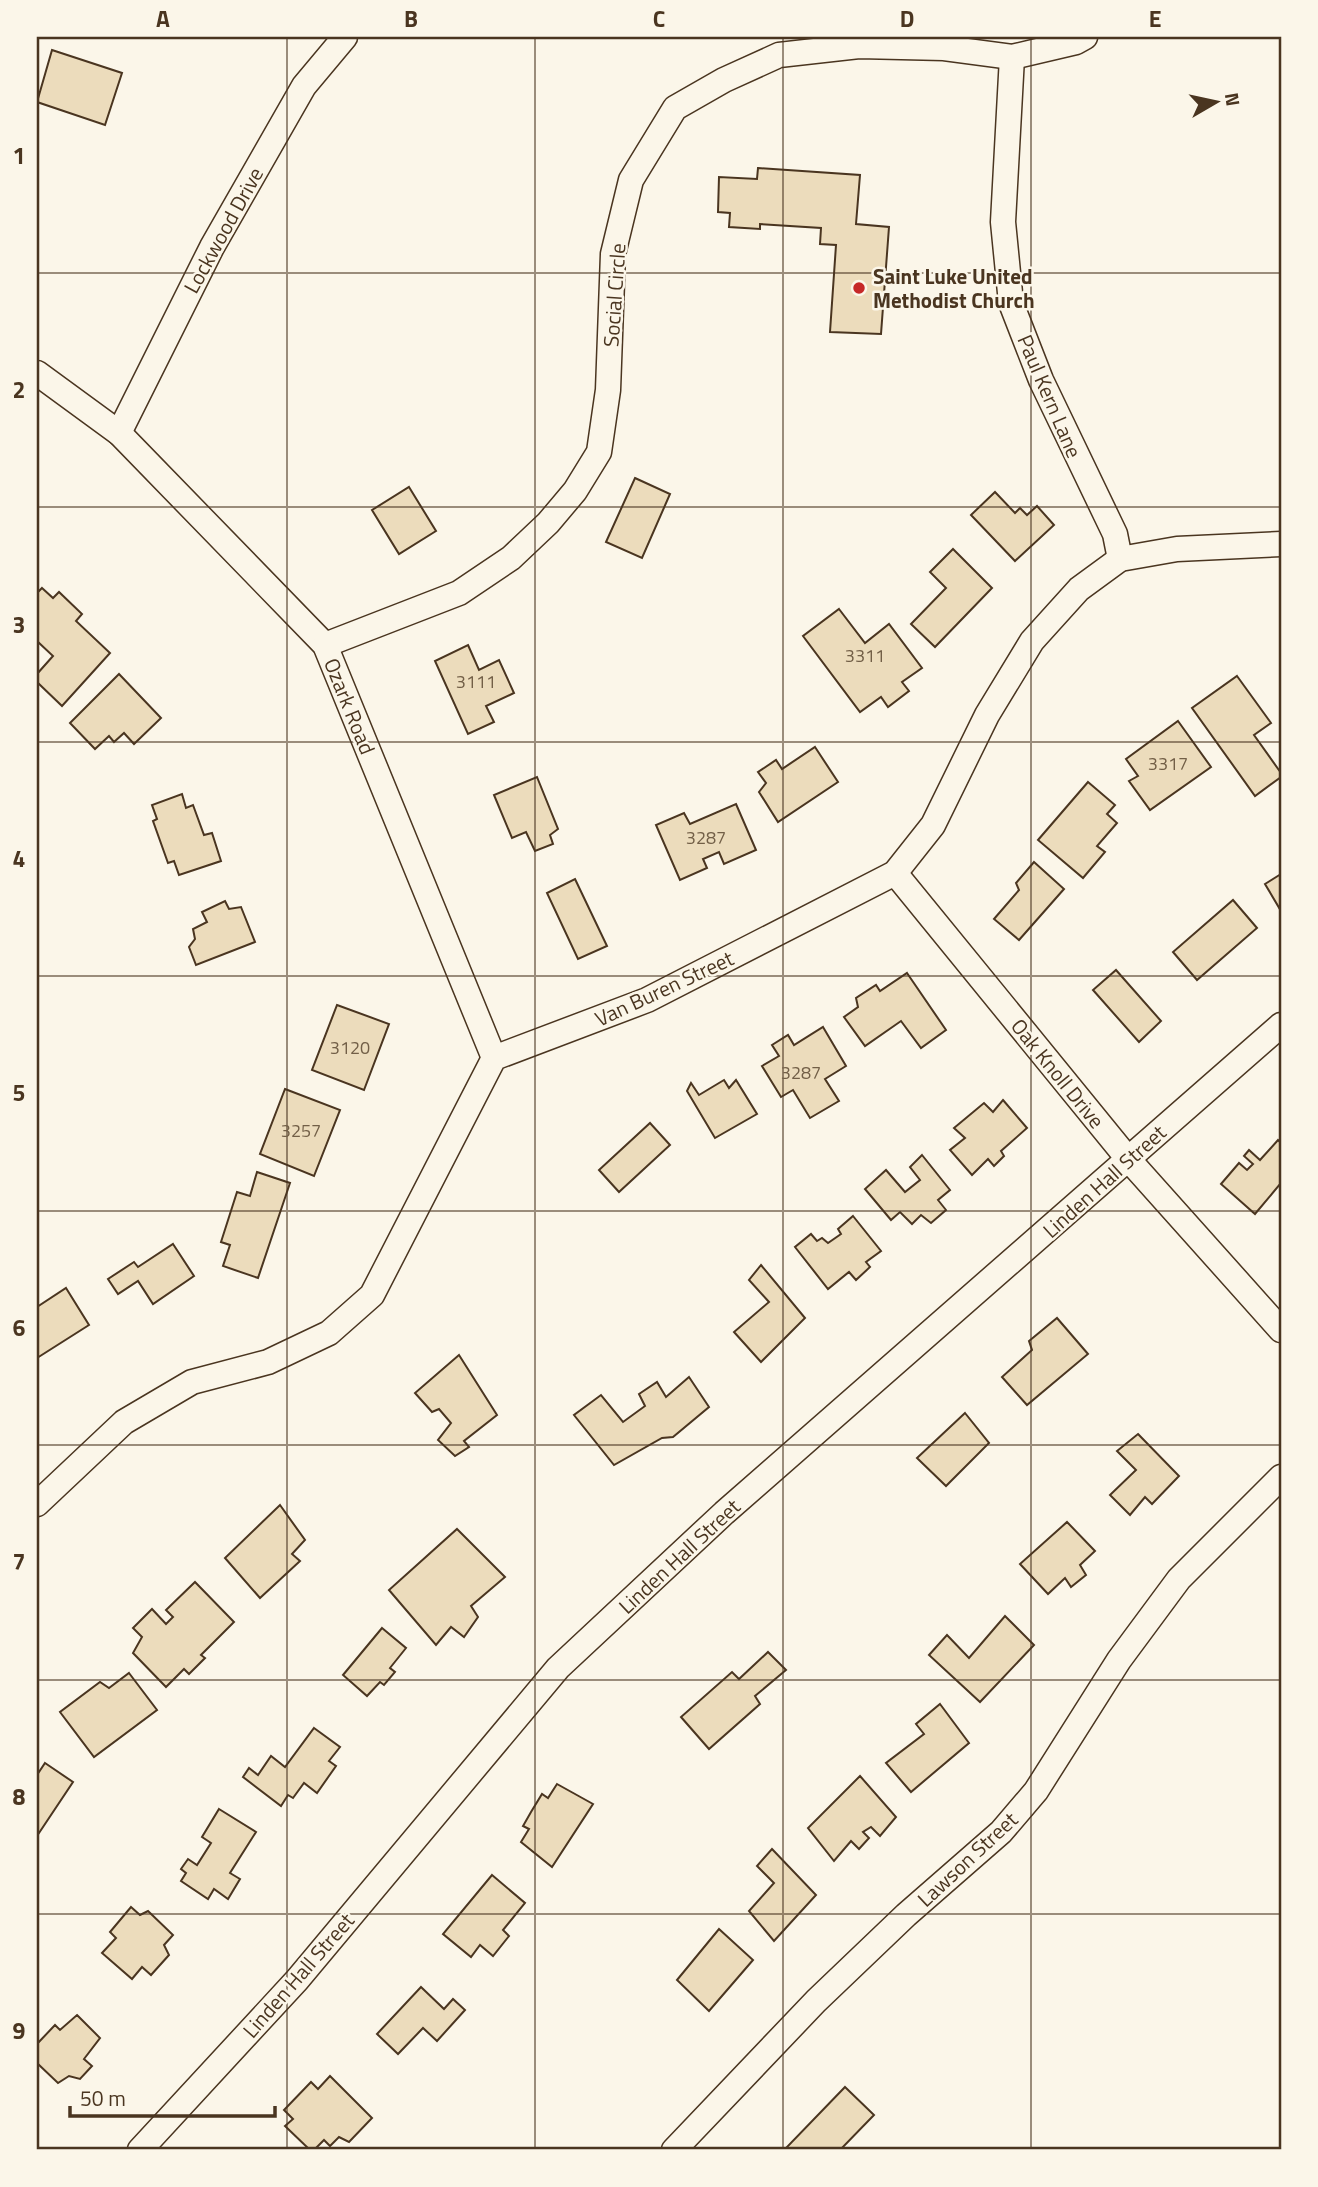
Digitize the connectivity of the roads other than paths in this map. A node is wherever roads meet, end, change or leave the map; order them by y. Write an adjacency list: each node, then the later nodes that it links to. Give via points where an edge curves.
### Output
1 (345, 37): 5 (street, Lockwood Drive, via 303,86 212,247)
2 (1085, 37): 3 (street, Social Circle)
3 (1013, 57): 7 (street, Paul Kern Lane, via 1003,222 1011,303 1041,380 1115,534); 8 (street, Social Circle, via 944,48 859,46 779,55 675,108 631,180 613,254 608,390 599,452 575,491 511,558 459,593)
4 (37, 373): 5 (street, Ozark Road)
5 (119, 433): 8 (street, Ozark Road)
6 (1281, 544): 7 (street, Van Buren Street, via 1177,549)
7 (1121, 559): 9 (street, Van Buren Street, via 1079,589 1032,642 987,715 933,825)
8 (325, 645): 11 (street, Ozark Road)
9 (895, 873): 11 (street, Van Buren Street, via 648,1000); 12 (street, Oak Knoll Drive)
10 (1281, 1025): 12 (street, Linden Hall Street)
11 (494, 1058): 15 (street, via 372,1295 329,1333 268,1362 192,1382 124,1422)
12 (1129, 1160): 13 (street, Oak Knoll Drive); 16 (street, Linden Hall Street, via 724,1513 558,1668 297,1980)
13 (1281, 1331)
14 (1281, 1477): 17 (street, Lawson Street, via 1179,1579 1119,1660 1036,1791 1001,1832 816,2001)
15 (37, 1504)
16 (140, 2150)
17 (674, 2150)

